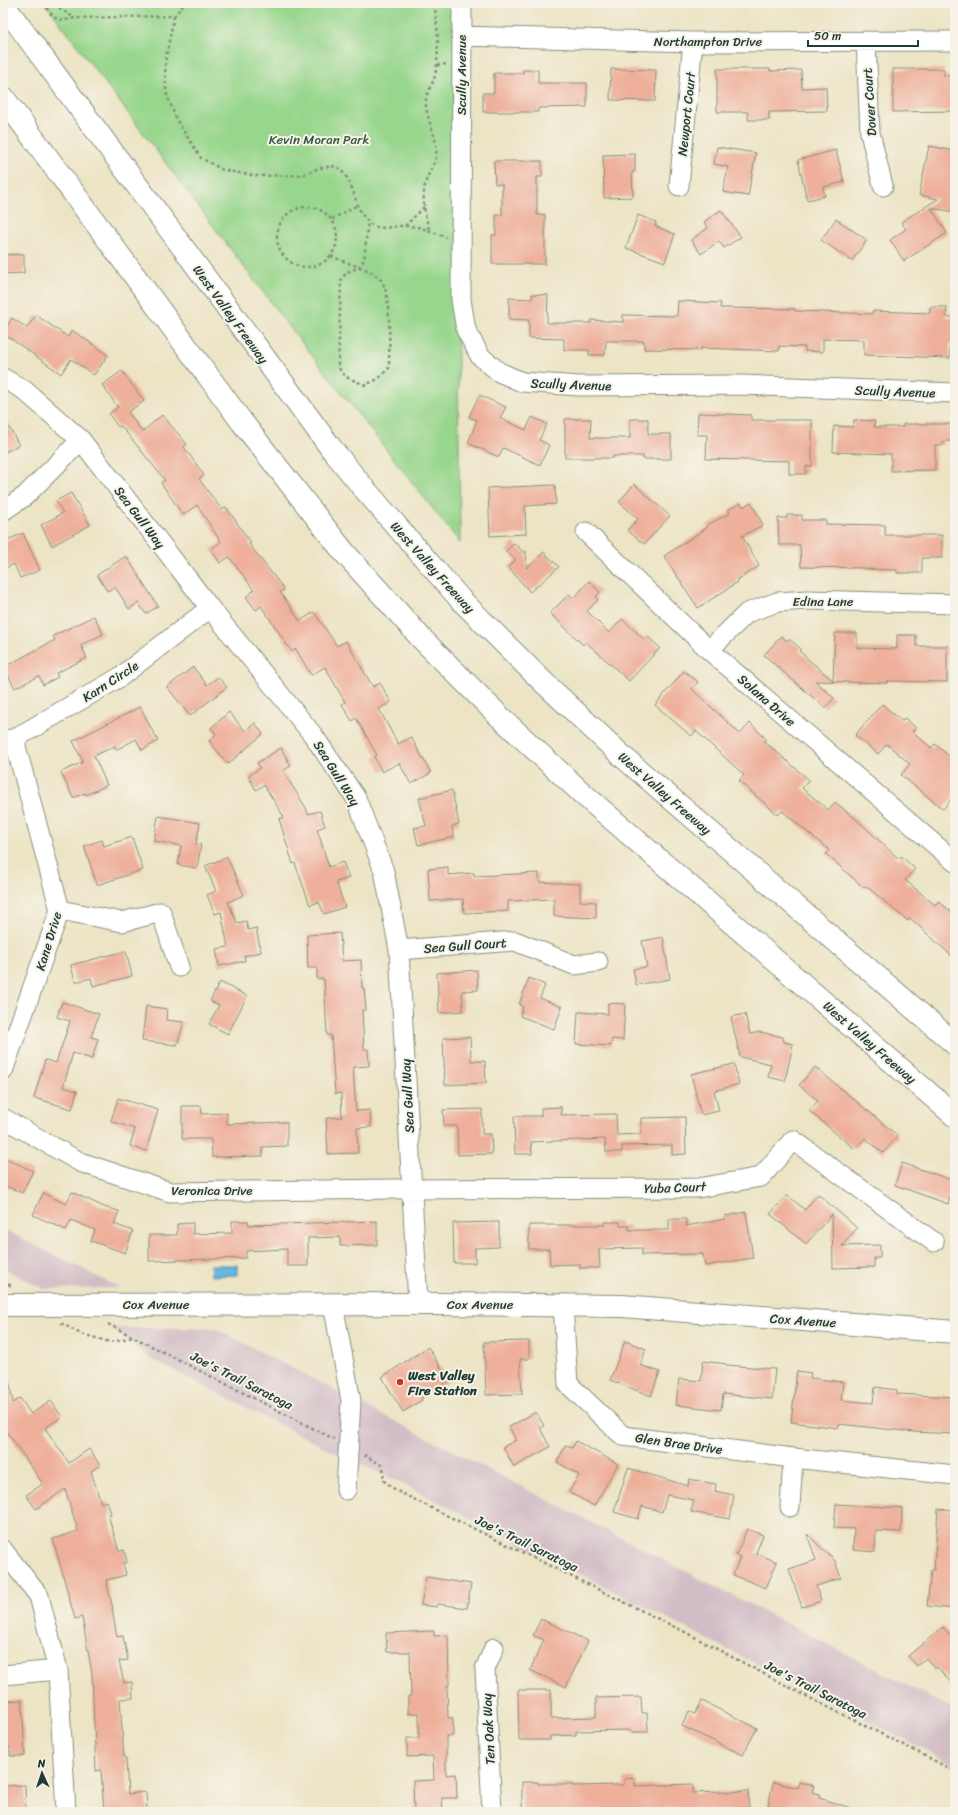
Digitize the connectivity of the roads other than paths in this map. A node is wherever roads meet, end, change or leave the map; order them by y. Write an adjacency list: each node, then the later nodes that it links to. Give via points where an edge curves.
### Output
1 (462, 3): 3 (street, Scully Avenue)
2 (3, 4): 24 (main road, West Valley Freeway, via 331,448 462,600 502,642 622,756)
3 (461, 36): 5 (street, Northampton Drive); 11 (street, Scully Avenue, via 461,300 466,330 480,356 499,372 522,382 579,386 740,385)
4 (866, 41): 5 (street, Northampton Drive); 6 (street, Northampton Drive); 9 (street, Dover Court, via 870,133)
5 (693, 42): 8 (street, Newport Court)
6 (955, 42)
7 (3, 97): 26 (main road, West Valley Freeway, via 246,428 343,551 421,638 498,716 583,794)
8 (679, 186)
9 (883, 186)
10 (3, 378): 12 (street, Sea Gull Way, via 24,390)
11 (955, 393)
12 (81, 440): 13 (street, via 25,496); 16 (street, Sea Gull Way)
13 (3, 511)
14 (586, 532): 17 (street, Solana Drive)
15 (955, 604): 17 (street, Edina Lane, via 808,600 777,602 747,613)
16 (210, 608): 18 (street, Karn Circle, via 120,677); 21 (street, Sea Gull Way, via 313,735 356,798 384,871)
17 (708, 650): 19 (street, Solana Drive)
18 (8, 739): 20 (street, Kane Drive)
19 (955, 862)
20 (60, 910): 23 (street, via 122,922 161,912); 25 (street, Kane Drive)
21 (399, 950): 22 (street, Sea Gull Court, via 515,941 574,965); 28 (street, Sea Gull Way)
22 (598, 962)
23 (179, 967)
24 (955, 1044)
25 (3, 1071)
26 (955, 1116)
27 (3, 1118): 28 (street, Veronica Drive, via 80,1162 170,1192)
28 (413, 1189): 29 (street, Yuba Court, via 698,1188 761,1177 793,1140); 31 (street, Sea Gull Way)
29 (934, 1242)
30 (333, 1304): 31 (main road, Cox Avenue); 32 (main road, Cox Avenue); 37 (street, via 351,1401)
31 (418, 1304): 33 (main road, Cox Avenue)
32 (3, 1305)
33 (563, 1305): 34 (main road, Cox Avenue, via 622,1306); 35 (street, Glen Brae Drive, via 568,1384 623,1436)
34 (955, 1332)
35 (793, 1458): 36 (street, Glen Brae Drive); 38 (street)
36 (955, 1475)
37 (346, 1490)
38 (790, 1507)
39 (3, 1550): 41 (street, via 39,1596)
40 (494, 1648): 44 (street, Ten Oak Way, via 485,1669)
41 (58, 1670): 42 (street); 43 (street)
42 (3, 1675)
43 (66, 1812)
44 (492, 1812)

